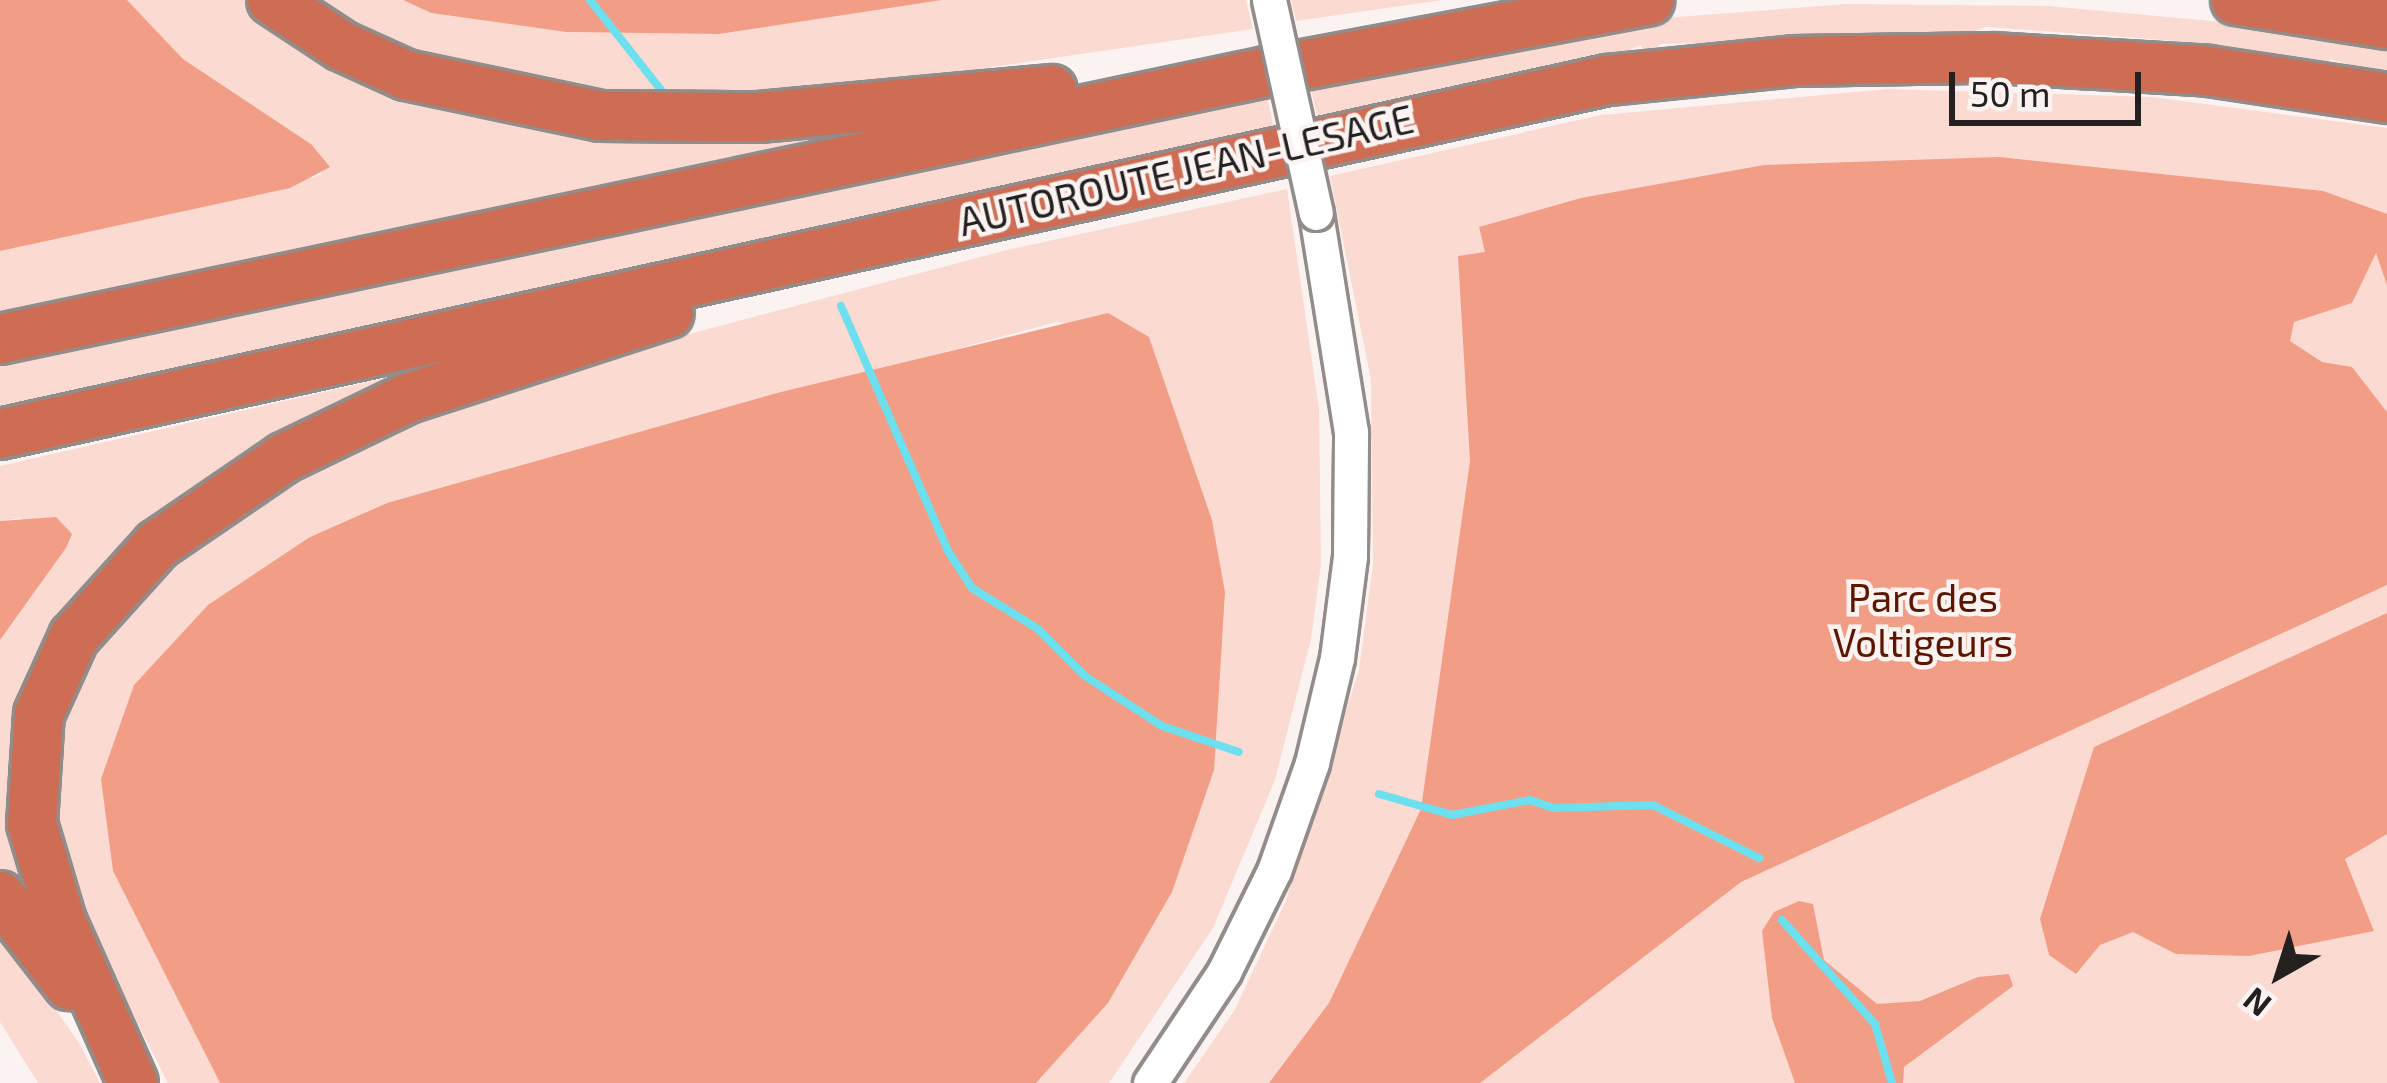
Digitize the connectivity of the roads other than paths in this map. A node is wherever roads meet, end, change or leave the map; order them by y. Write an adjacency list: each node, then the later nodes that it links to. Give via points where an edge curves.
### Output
1 (272, 0): 6 (highway, via 406,75 600,116 759,117)
2 (1269, 0): 13 (street, bridge, via 1316,213 1351,433 1351,536 1337,658 1274,871 1224,972)
3 (1648, 0): 6 (highway, AUTOROUTE JEAN-LESAGE)
4 (2236, 0): 5 (highway)
5 (2387, 23)
6 (1266, 72): 9 (highway, AUTOROUTE JEAN-LESAGE)
7 (2387, 98): 8 (highway, AUTOROUTE JEAN-LESAGE, via 2098,61 1761,63 1539,92)
8 (949, 223): 10 (highway, AUTOROUTE JEAN-LESAGE); 12 (highway, via 381,409 238,485 139,562 63,656 31,757 41,864)
9 (0, 339)
10 (0, 434)
11 (0, 896): 12 (highway)
12 (122, 1062)
13 (1150, 1083)

